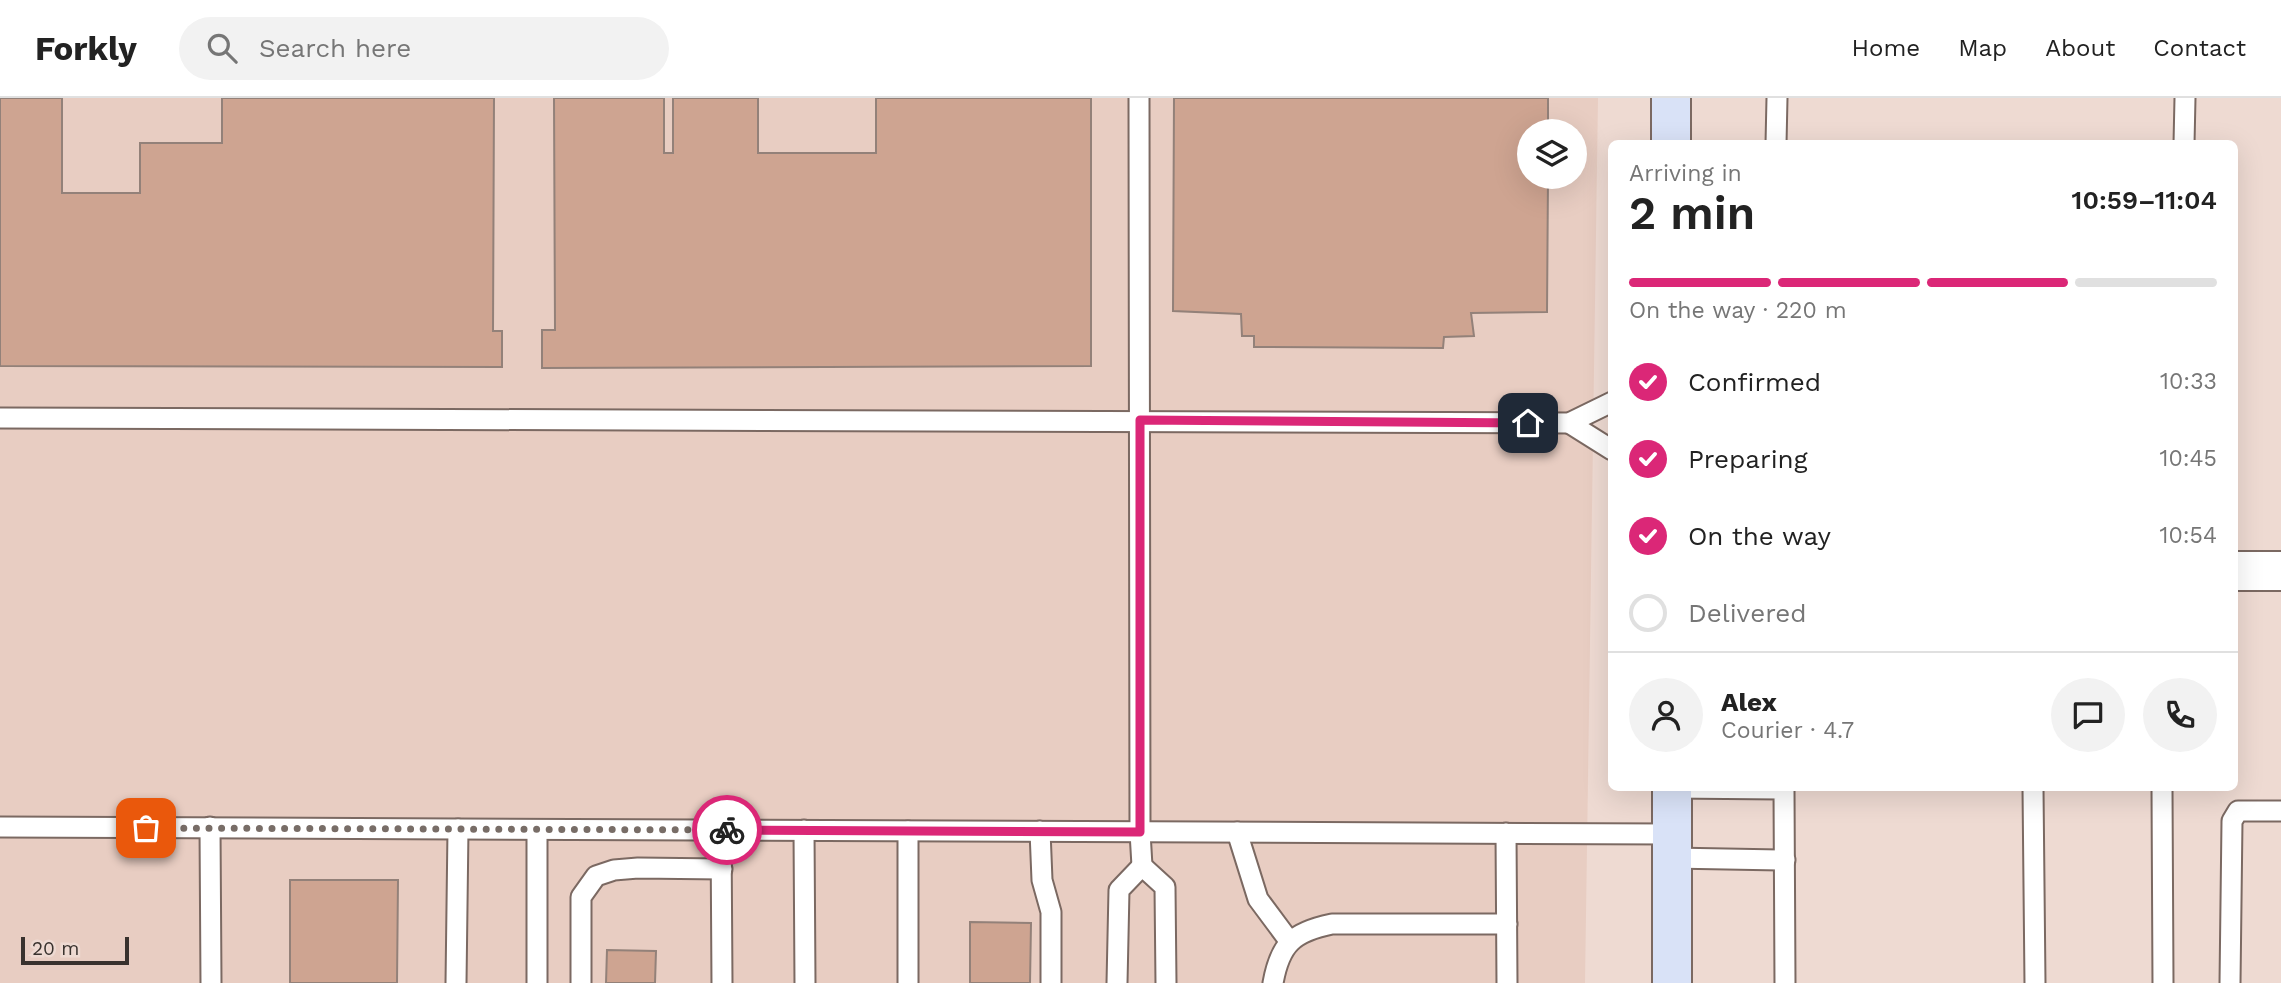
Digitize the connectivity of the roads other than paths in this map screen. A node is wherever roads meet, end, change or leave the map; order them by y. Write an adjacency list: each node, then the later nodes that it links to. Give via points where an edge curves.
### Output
1 (1139, 98): 10 (lane)
2 (1671, 98): 5 (main road)
3 (1777, 98): 6 (lane)
4 (2185, 98): 7 (lane)
5 (1671, 140)
6 (1776, 140)
7 (2184, 140)
8 (1608, 404): 11 (lane)
9 (0, 418): 10 (lane)
10 (1140, 420): 11 (lane); 28 (lane)
11 (1569, 423): 12 (lane)
12 (1608, 447)
13 (2238, 571): 14 (street)
14 (2281, 571)
15 (1672, 791): 31 (main road)
16 (1785, 791): 32 (lane)
17 (2033, 791): 51 (lane)
18 (2162, 791): 52 (lane)
19 (2281, 811): 53 (lane, via 2238,811 2232,821)
20 (0, 827): 21 (lane)
21 (210, 827): 22 (lane); 37 (lane)
22 (458, 829): 23 (lane); 38 (lane)
23 (537, 830): 24 (lane); 39 (lane)
24 (721, 830): 25 (lane); 34 (lane)
25 (804, 830): 26 (lane); 42 (lane)
26 (908, 831): 27 (lane); 43 (lane)
27 (1040, 831): 28 (lane); 44 (lane, via 1042,880 1051,912)
28 (1140, 832): 29 (lane); 33 (lane)
29 (1237, 832): 30 (lane); 36 (lane, via 1258,899)
30 (1506, 833): 31 (lane); 35 (lane)
31 (1672, 846): 32 (lane); 49 (main road)
32 (1785, 860): 50 (lane)
33 (1142, 866): 45 (lane, via 1119,890); 46 (lane, via 1165,887)
34 (722, 869): 40 (lane, via 638,867 596,876 581,897); 41 (lane)
35 (1507, 924): 36 (lane, via 1332,924 1309,929); 48 (lane)
36 (1290, 942): 47 (lane, via 1277,961)
37 (211, 983)
38 (456, 983)
39 (537, 983)
40 (581, 983)
41 (722, 983)
42 (805, 983)
43 (908, 983)
44 (1051, 983)
45 (1118, 983)
46 (1166, 983)
47 (1273, 983)
48 (1507, 983)
49 (1672, 983)
50 (1785, 983)
51 (2035, 983)
52 (2163, 983)
53 (2230, 983)

